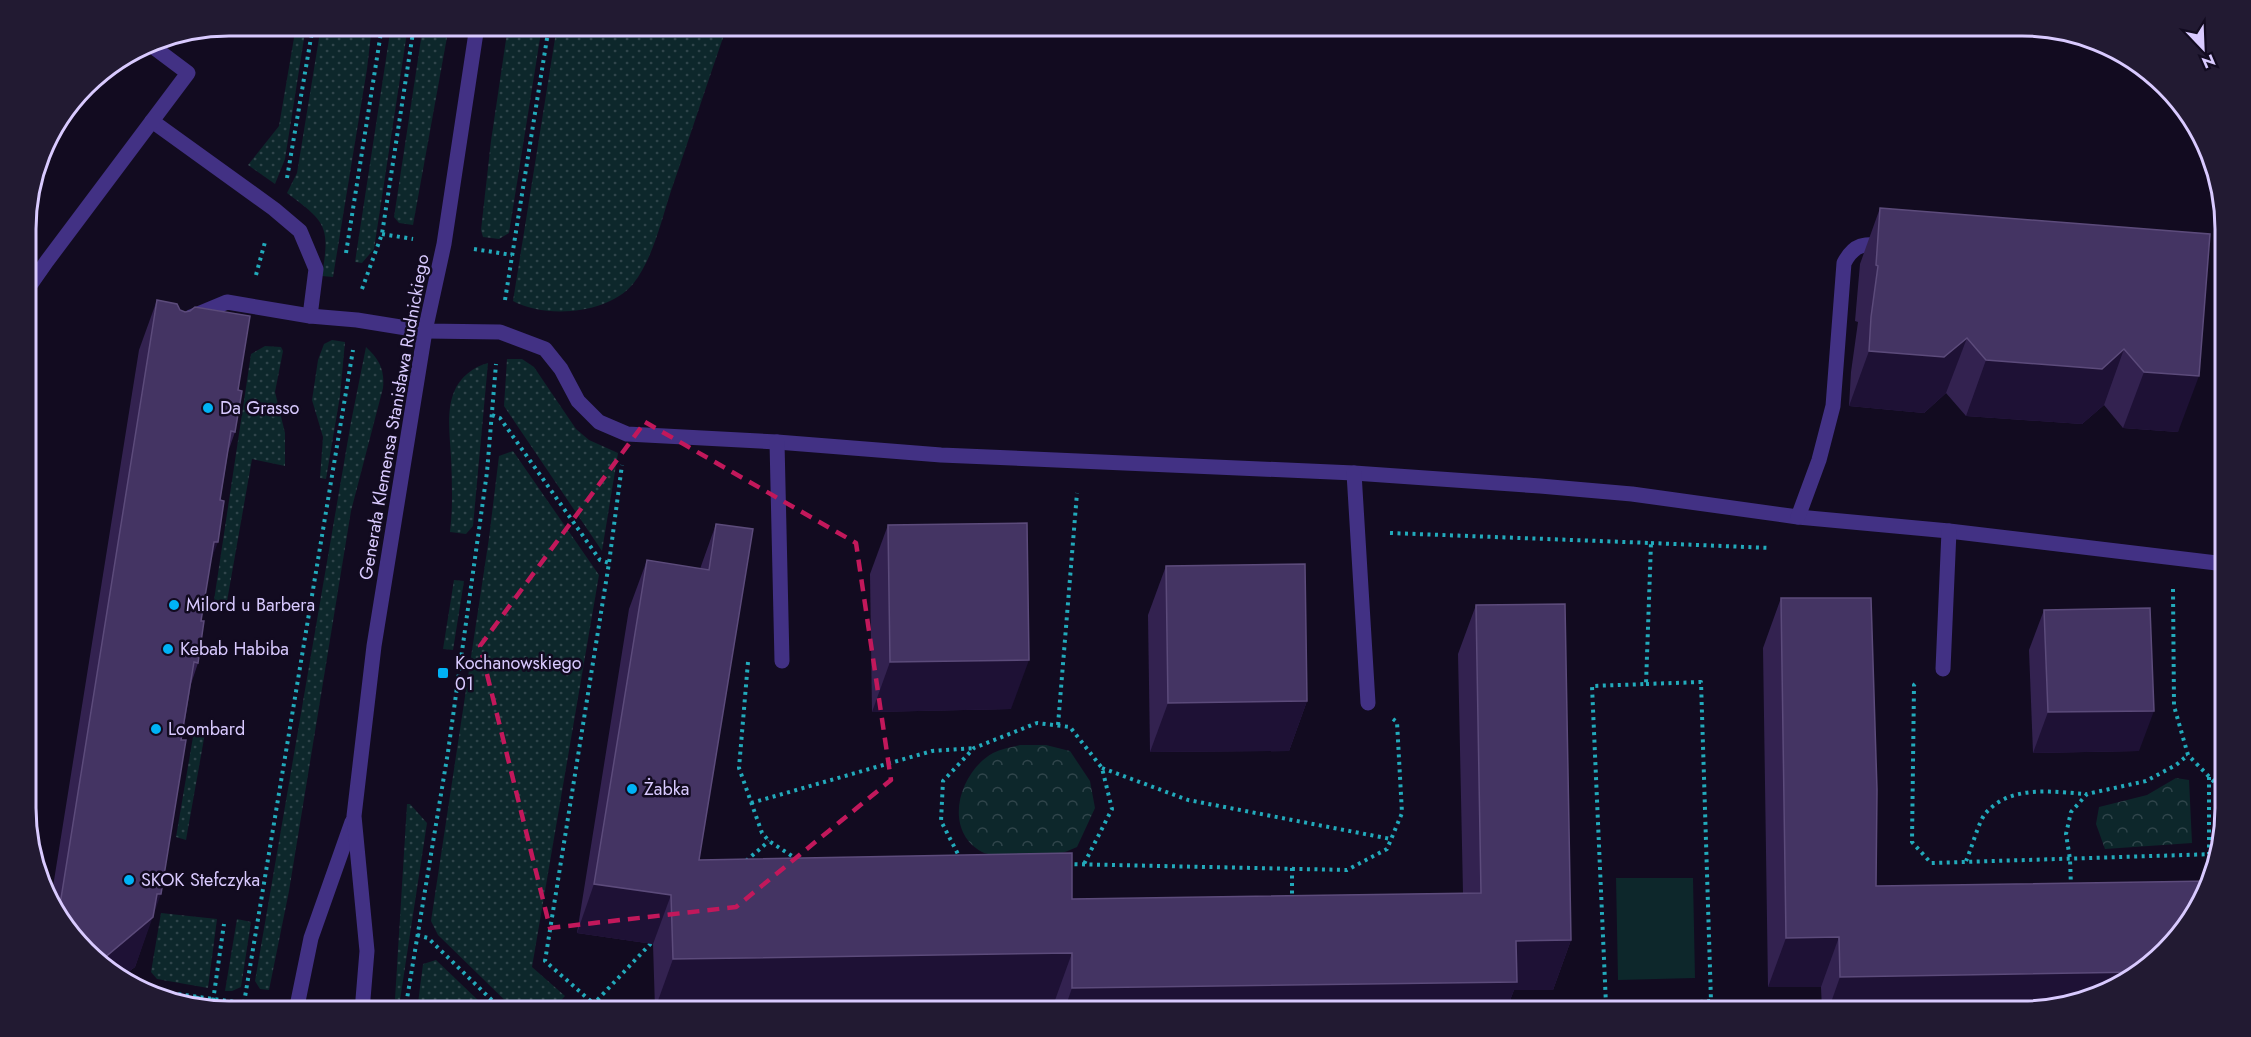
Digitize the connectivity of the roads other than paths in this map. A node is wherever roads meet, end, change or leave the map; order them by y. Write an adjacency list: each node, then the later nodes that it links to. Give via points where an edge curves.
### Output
1 (475, 36): 8 (street, Generała Klemensa Stanisława Rudnickiego, via 444,244)
2 (157, 50): 3 (street, via 188,73)
3 (152, 121): 5 (street); 6 (street, via 300,231 316,269)
4 (1905, 247): 11 (street, via 1857,247 1844,263 1833,406)
5 (36, 277)
6 (310, 316): 7 (street, via 227,302 191,316); 8 (street)
7 (185, 325)
8 (425, 331): 9 (street, via 500,332 545,349 578,401 599,422 627,434); 17 (street, Generała Klemensa Stanisława Rudnickiego, via 374,646)
9 (777, 442): 10 (street, via 941,455); 14 (street)
10 (1354, 473): 11 (street, via 1632,494); 16 (street)
11 (1798, 517): 12 (street)
12 (1949, 531): 13 (street); 15 (street)
13 (2215, 563)
14 (782, 660)
15 (1943, 669)
16 (1368, 703)
17 (354, 816): 18 (street, Generała Klemensa Stanisława Rudnickiego, via 311,938); 19 (street, Generała Klemensa Stanisława Rudnickiego, via 367,951)
18 (298, 1001)
19 (363, 1001)

